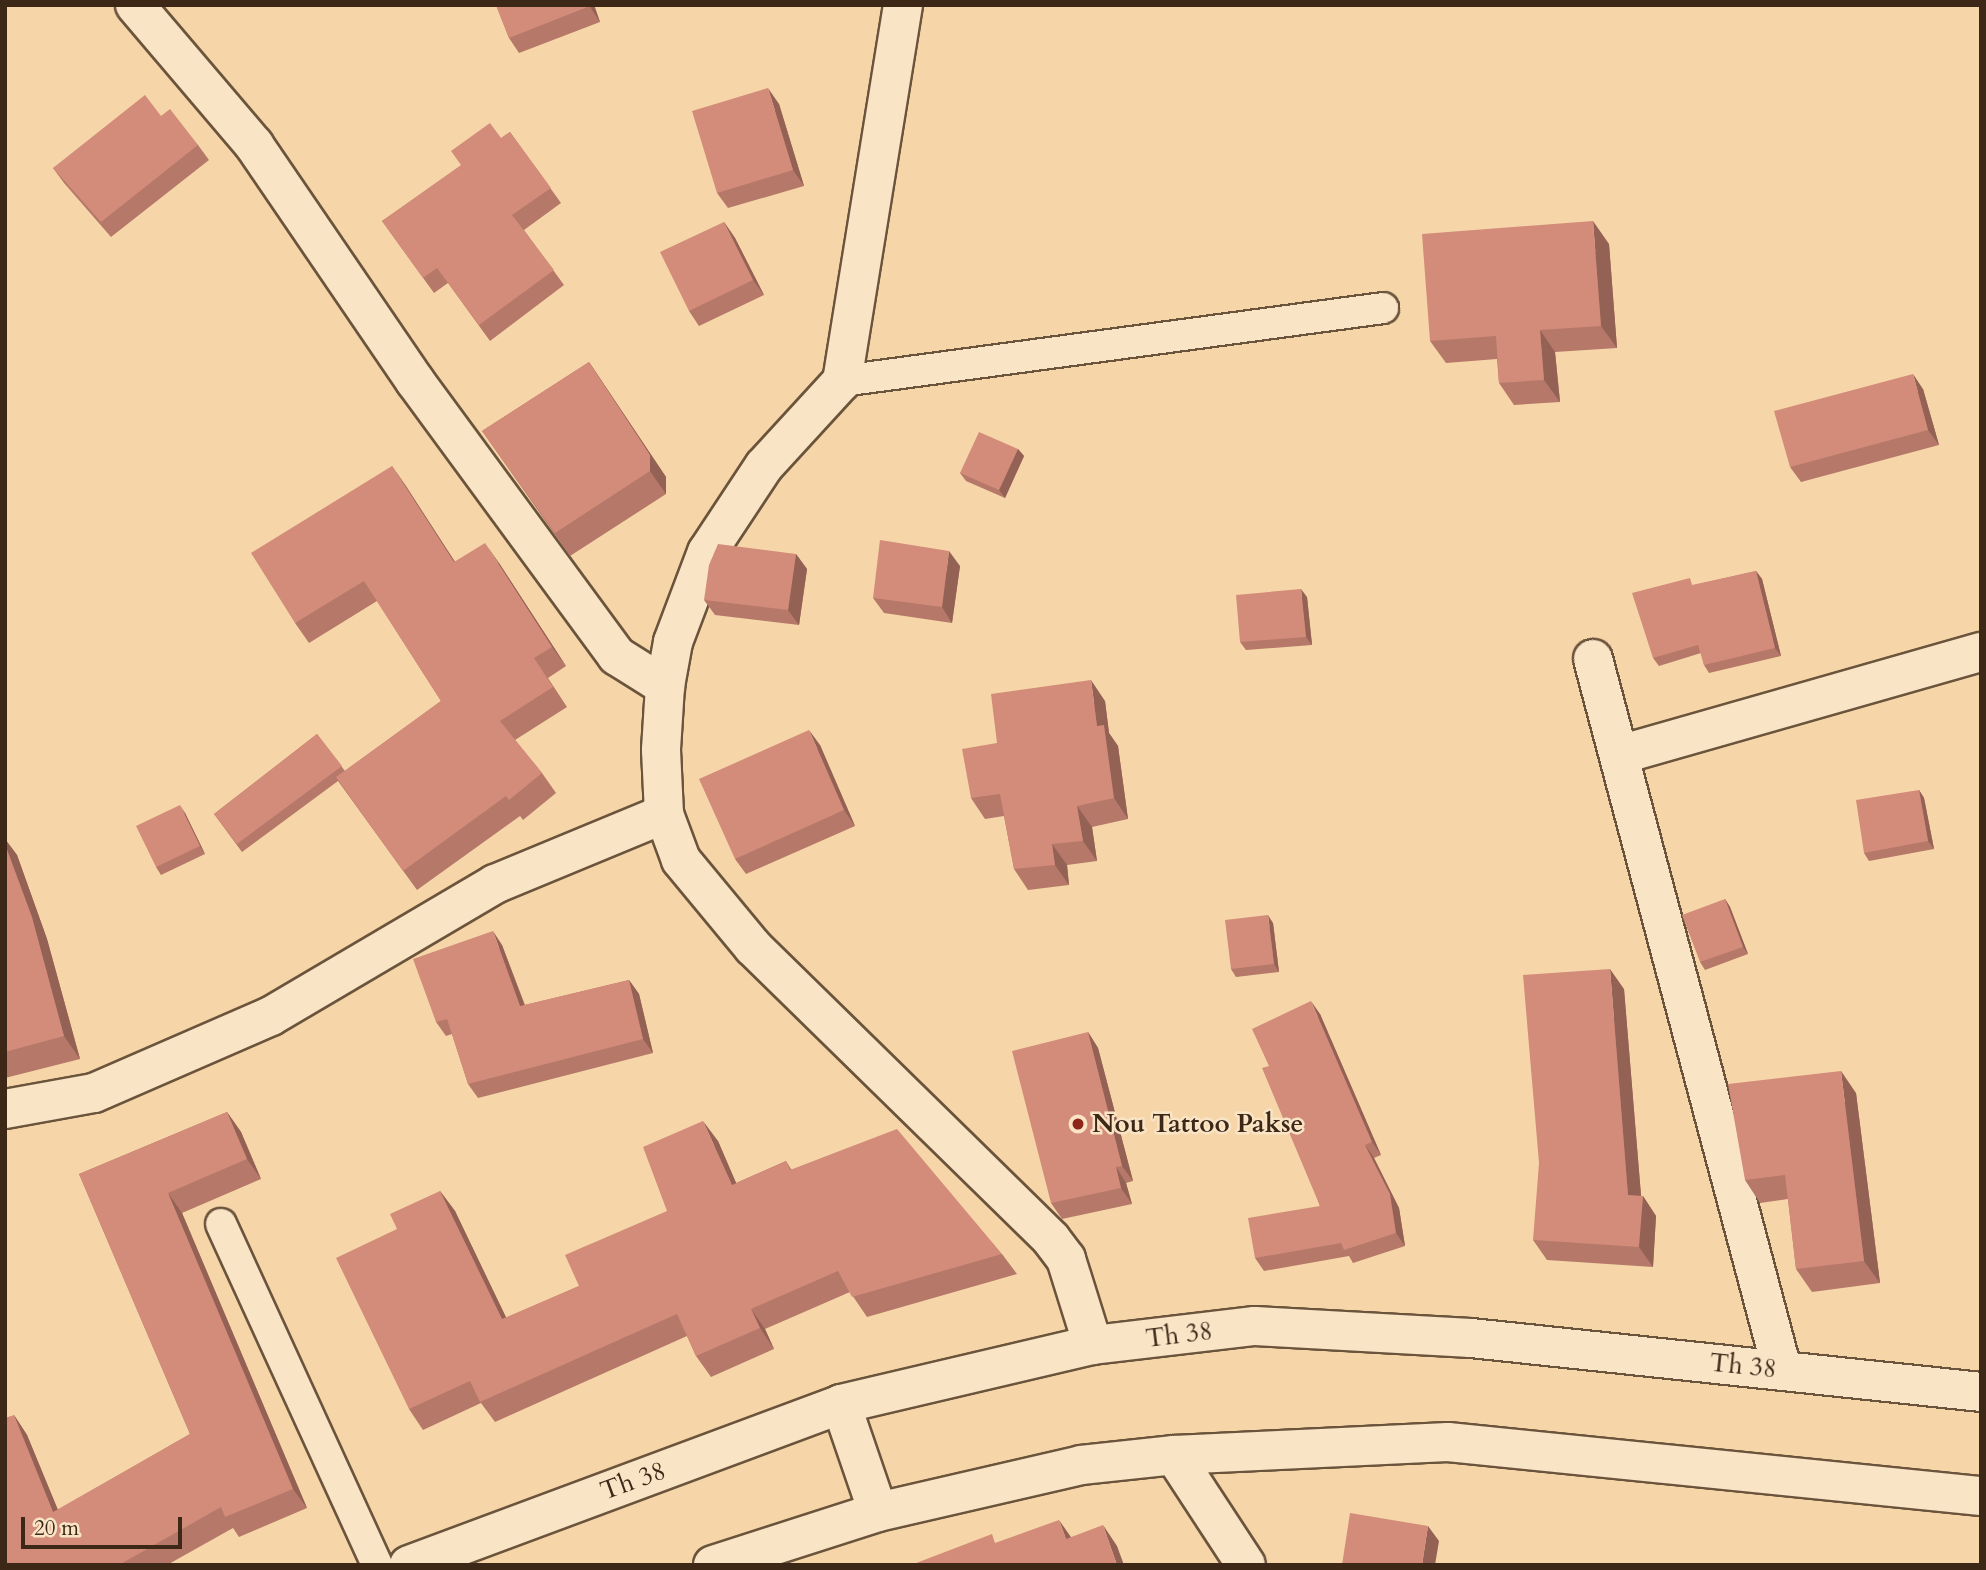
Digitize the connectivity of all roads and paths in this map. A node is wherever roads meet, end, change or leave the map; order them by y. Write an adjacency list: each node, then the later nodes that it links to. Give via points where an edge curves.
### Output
1 (135, 5): 7 (street, via 254,145 415,381 617,656)
2 (903, 5): 4 (street)
3 (1382, 307): 4 (lane)
4 (842, 381): 7 (street, via 764,466 707,552 673,642)
5 (1981, 652): 8 (street)
6 (1592, 659): 8 (street)
7 (665, 686): 9 (street)
8 (1619, 755): 13 (street)
9 (664, 814): 10 (street, via 495,884 271,1016 94,1093); 12 (street, via 681,860 753,947 1051,1239 1066,1259)
10 (5, 1109)
11 (221, 1224): 19 (lane)
12 (1093, 1345): 13 (street, Th 38, via 1255,1326 1471,1338); 15 (street, Th 38)
13 (1782, 1370): 14 (street, Th 38)
14 (1981, 1392)
15 (841, 1404): 18 (street); 20 (street, Th 38)
16 (1174, 1455): 17 (street, via 1448,1442); 18 (street, via 1081,1465); 22 (street)
17 (1981, 1496)
18 (878, 1512): 21 (street)
19 (377, 1565)
20 (409, 1565)
21 (713, 1565)
22 (1245, 1565)

